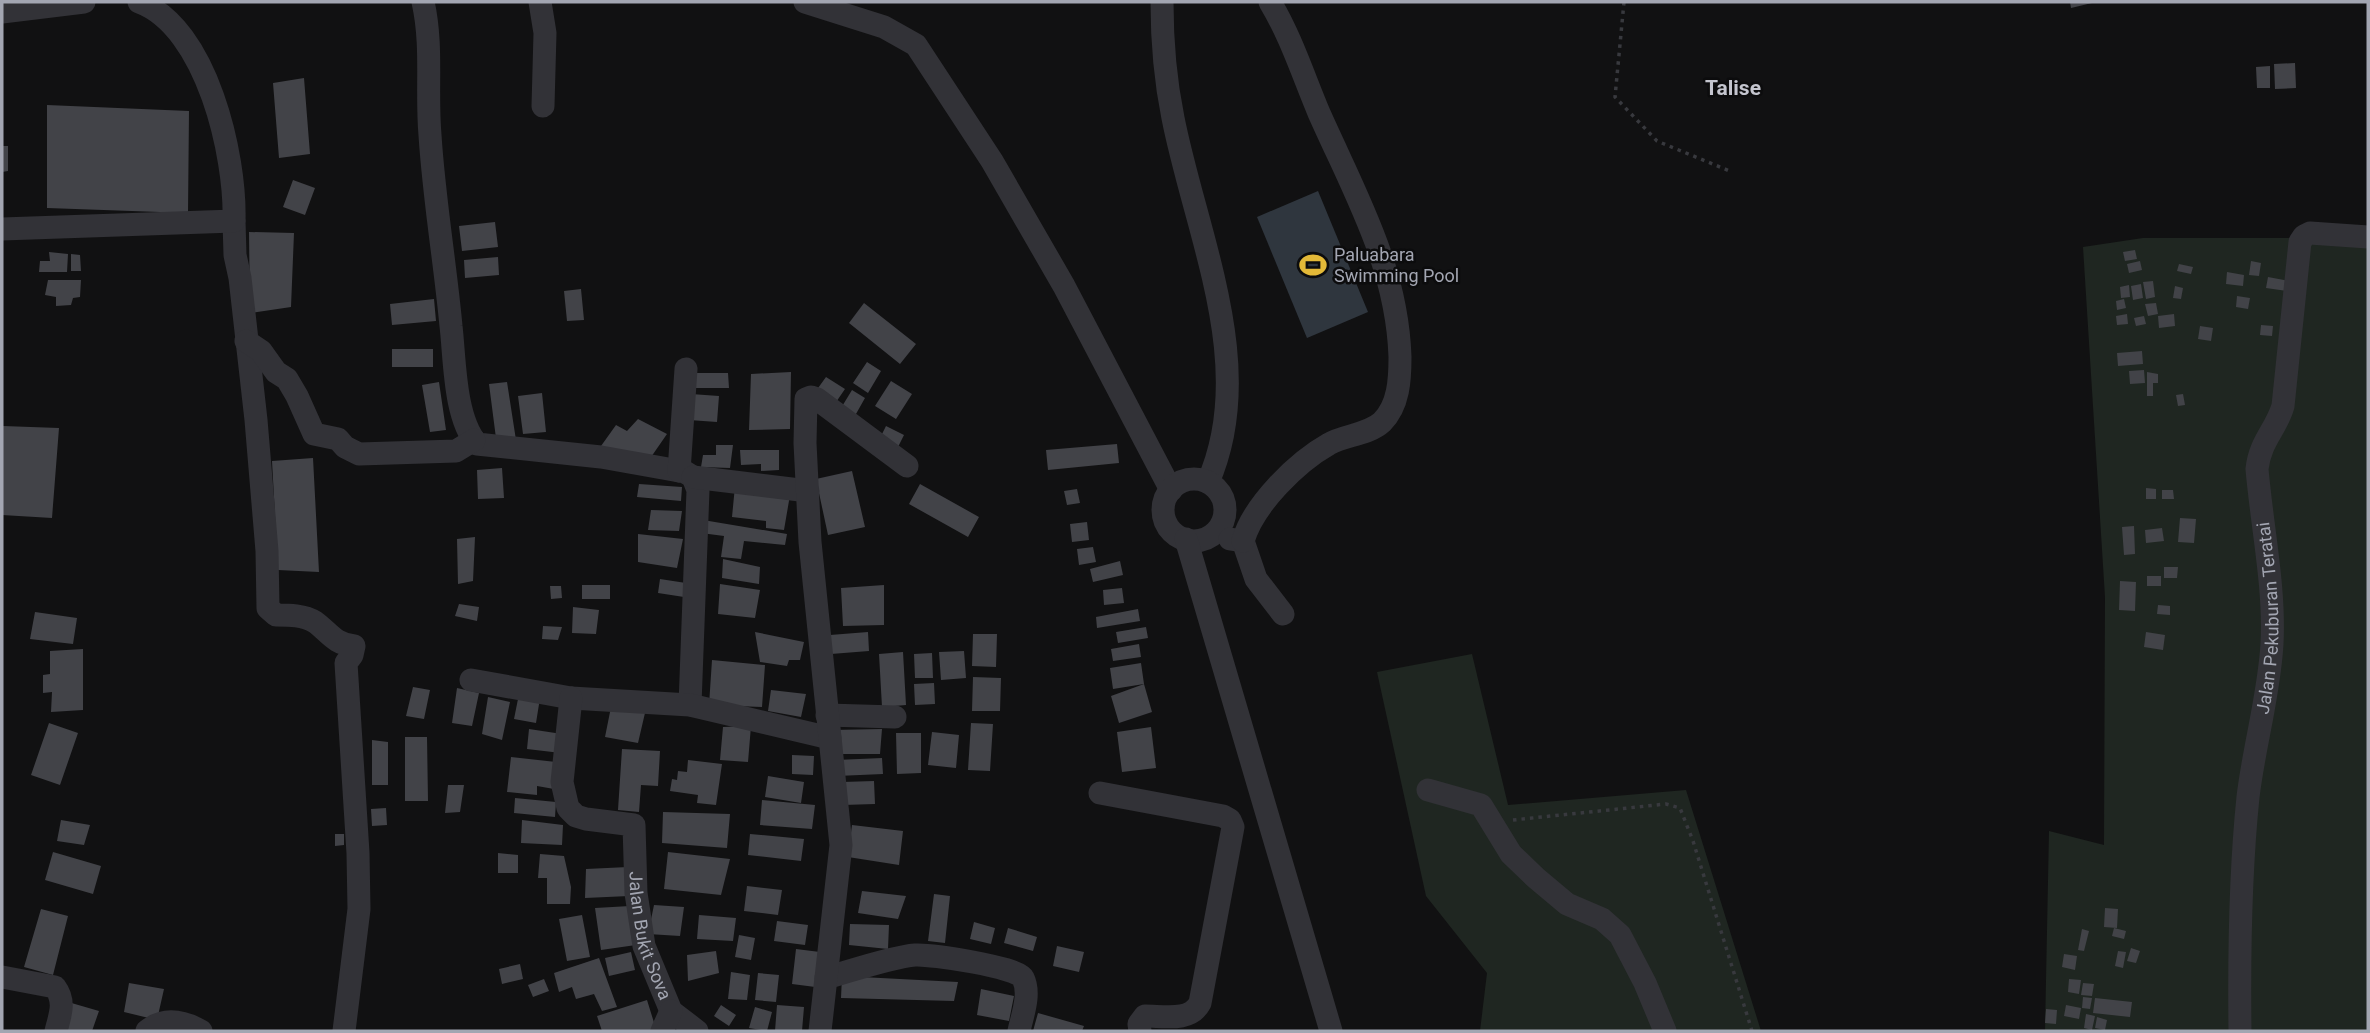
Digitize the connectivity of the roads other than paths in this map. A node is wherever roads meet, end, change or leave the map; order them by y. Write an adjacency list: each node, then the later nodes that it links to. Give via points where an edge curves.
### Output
1 (84, 2): 8 (street)
2 (139, 2): 10 (street, via 164,18 191,47 205,76 221,121 235,193)
3 (423, 2): 15 (street, via 438,225 457,383)
4 (541, 2): 9 (street)
5 (805, 2): 19 (street, via 884,27 916,44 992,161 1064,286)
6 (1162, 2): 18 (street, via 1162,44 1173,118 1226,345 1228,401)
7 (1270, 2): 23 (street, via 1288,33 1379,245 1399,330 1400,373 1396,400 1382,422 1331,442 1290,474 1266,497)
8 (2, 12)
9 (543, 106)
10 (234, 221): 11 (street); 13 (street)
11 (2, 229)
12 (2368, 237): 45 (street, Jalan Pekuburan Teratai, via 2311,233 2300,242 2283,406 2258,454 2272,646 2244,841)
13 (246, 341): 15 (street, via 287,379 314,434 338,439 359,454 456,451); 38 (street, via 267,551 268,608 276,615 296,615 315,622 327,635 354,646 346,663 359,909)
14 (687, 369): 17 (street)
15 (474, 440): 17 (street, via 492,447 601,457)
16 (907, 466): 20 (street, via 817,399 807,398)
17 (686, 474): 20 (street); 27 (street, via 698,490)
18 (1208, 482): 19 (street, via 1191,479); 21 (street, via 1224,504 1223,520)
19 (1171, 490): 22 (street, via 1164,505 1166,522)
20 (808, 492): 29 (street)
21 (1214, 533): 22 (street, via 1203,539); 23 (street)
22 (1186, 539): 43 (street)
23 (1243, 541): 24 (street, via 1256,579)
24 (1283, 614)
25 (471, 680): 26 (street)
26 (571, 698): 27 (street); 34 (street, Jalan Bukit Sova, via 562,782 568,808 586,819 634,825 642,937)
27 (690, 705): 29 (street)
28 (895, 717): 29 (street)
29 (829, 727): 33 (street, via 841,845)
30 (1428, 790): 44 (street, via 1481,805 1511,854 1536,878 1567,904 1602,919 1620,935)
31 (1100, 793): 42 (street, via 1223,816 1233,827 1200,1003 1189,1015 1145,1016)
32 (2, 977): 35 (street, via 55,987 62,1004)
33 (826, 978): 40 (street); 41 (street, via 914,955 1017,972 1024,979 1026,996)
34 (666, 1021): 39 (street, Jalan Bukit Sova)
35 (56, 1031)
36 (147, 1031): 37 (street, via 171,1021)
37 (201, 1031)
38 (344, 1031)
39 (697, 1031)
40 (820, 1031)
41 (1018, 1031)
42 (1140, 1031)
43 (1331, 1031)
44 (1665, 1031)
45 (2240, 1031)

